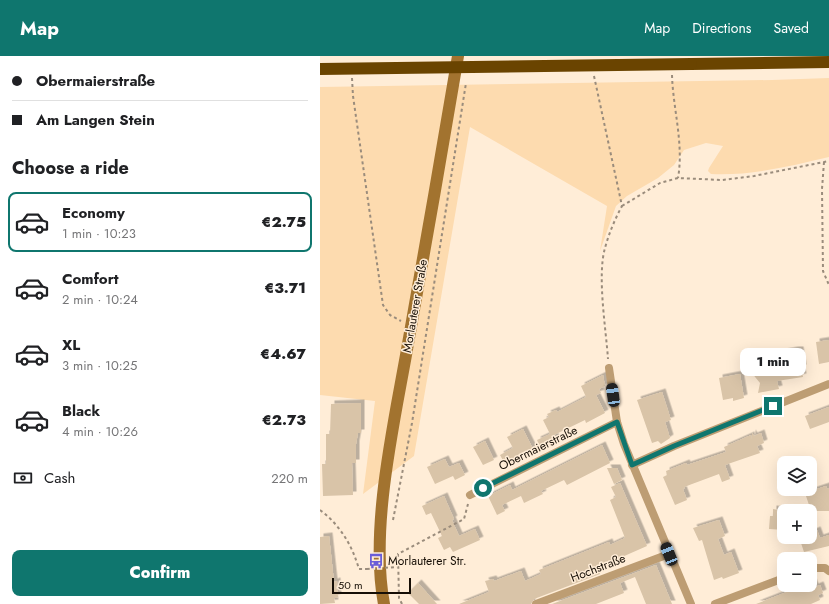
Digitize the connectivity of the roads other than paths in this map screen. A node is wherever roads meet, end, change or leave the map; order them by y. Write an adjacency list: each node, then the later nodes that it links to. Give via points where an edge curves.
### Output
1 (458, 56): 13 (street, Morlauterer Straße, via 385,489 384,560 380,578)
2 (829, 62): 3 (highway, bridge)
3 (320, 70)
4 (609, 368): 6 (street)
5 (829, 384): 7 (street)
6 (617, 422): 7 (street); 8 (street, Obermaierstraße)
7 (632, 465): 9 (street)
8 (470, 495)
9 (669, 554): 14 (street, Hochstraße); 15 (street)
10 (817, 568): 11 (street)
11 (829, 571)
12 (777, 581): 16 (street)
13 (384, 604)
14 (536, 604)
15 (691, 604)
16 (715, 604)

